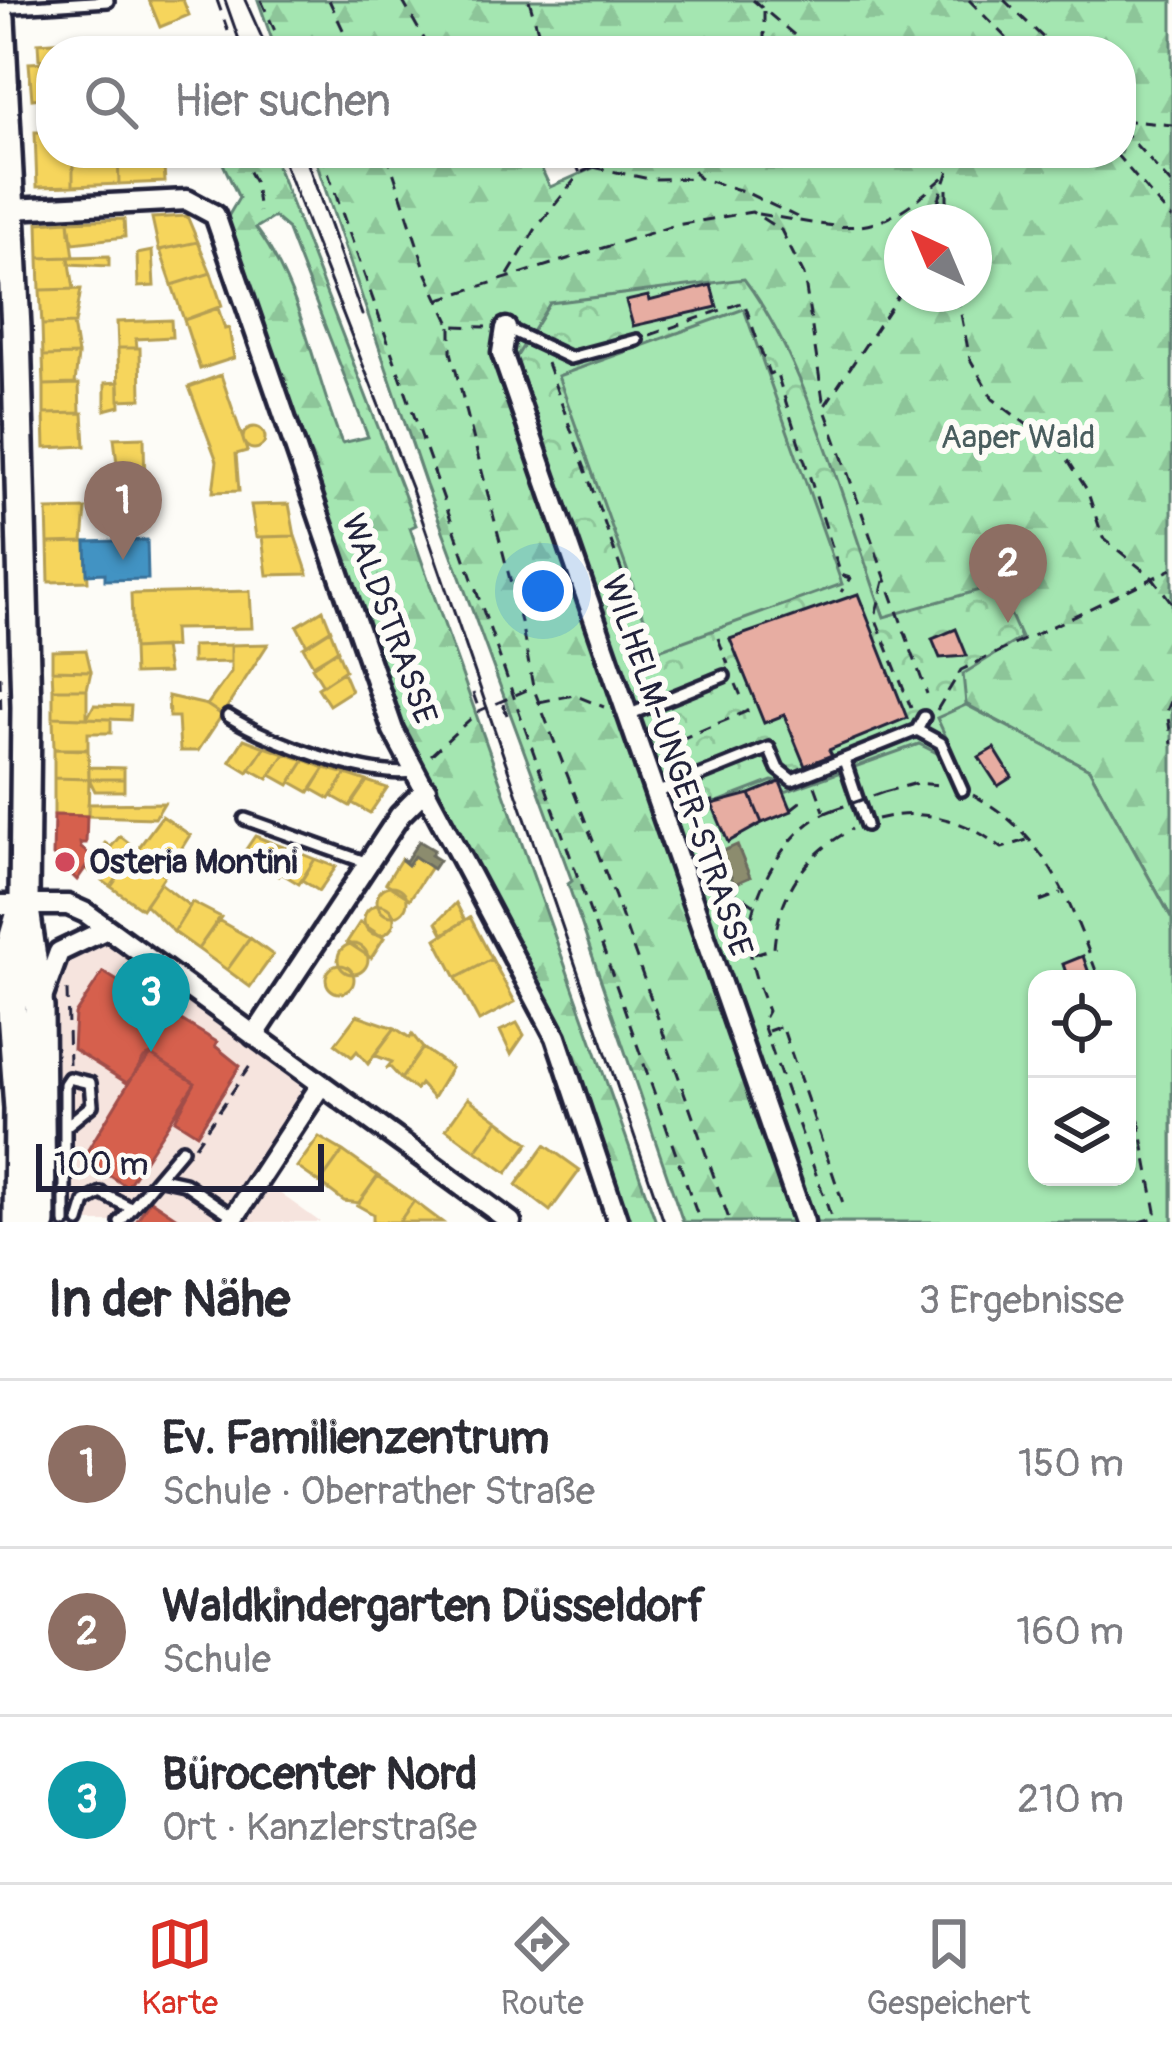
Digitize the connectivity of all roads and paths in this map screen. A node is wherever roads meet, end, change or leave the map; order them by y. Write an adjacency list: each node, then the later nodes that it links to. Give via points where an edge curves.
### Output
1 (217, 0): 13 (path)
2 (261, 0): 14 (path)
3 (329, 0): 15 (path)
4 (402, 0): 16 (path)
5 (529, 0): 17 (path)
6 (753, 0): 11 (path)
7 (969, 0): 20 (path)
8 (1004, 0): 21 (path)
9 (108, 1): 10 (lane)
10 (0, 8)
11 (764, 9): 18 (path); 19 (path)
12 (0, 20): 38 (main road)
13 (230, 36)
14 (277, 36)
15 (346, 36)
16 (422, 36)
17 (540, 36)
18 (764, 36)
19 (796, 36)
20 (1004, 36)
21 (1041, 36)
22 (1136, 121): 23 (path)
23 (1172, 125)
24 (1136, 145): 37 (path)
25 (247, 168): 41 (path)
26 (327, 168): 65 (path)
27 (392, 168): 46 (path)
28 (578, 168): 34 (path)
29 (591, 168): 34 (path)
30 (598, 168): 36 (path)
31 (692, 168): 36 (path)
32 (949, 168): 35 (path)
33 (1127, 168): 43 (path)
34 (580, 173): 45 (path)
35 (947, 174): 39 (path); 40 (path); 44 (path, via 903,214 873,226)
36 (699, 178): 44 (path)
37 (1172, 185)
38 (8, 200): 50 (main road); 79 (street, WALDSTRASSE, via 188,200 215,215 394,730)
39 (937, 204)
40 (947, 204)
41 (259, 212)
42 (752, 212): 44 (path); 45 (path, via 676,225); 54 (path, via 782,230 804,275)
43 (1172, 219)
44 (804, 221)
45 (507, 275): 46 (path)
46 (440, 299): 49 (path)
47 (887, 312): 54 (path)
48 (961, 312): 56 (path, via 970,359 993,398 1063,452 1103,538)
49 (451, 326): 51 (path); 62 (path)
50 (8, 328): 96 (main road, via 26,707)
51 (506, 328): 53 (lane); 71 (street, WILHELM-UNGER-STRASSE, via 502,353)
52 (637, 340): 53 (lane, via 570,358); 58 (path, via 744,302 769,374 776,371 841,575 850,578)
53 (542, 350): 60 (path)
54 (824, 407): 57 (path)
55 (1172, 569): 56 (path)
56 (1153, 578): 59 (path); 74 (path, via 961,670 936,712)
57 (885, 580): 64 (path); 75 (path, via 875,617)
58 (841, 592)
59 (1172, 603)
60 (654, 661)
61 (724, 676): 71 (lane)
62 (532, 687): 65 (path); 67 (path)
63 (473, 693): 70 (path)
64 (927, 694)
65 (513, 697): 68 (path); 126 (path)
66 (1172, 699): 76 (path)
67 (538, 702): 71 (path, via 574,694); 127 (path)
68 (502, 703): 70 (path); 72 (path)
69 (757, 706): 77 (path)
70 (479, 711): 79 (path)
71 (619, 713): 77 (street, WILHELM-UNGER-STRASSE)
72 (507, 715)
73 (228, 716): 79 (lane, via 390,775)
74 (924, 717): 75 (lane)
75 (917, 730): 78 (lane); 83 (lane, via 941,742)
76 (1172, 744)
77 (642, 756): 84 (street, WILHELM-UNGER-STRASSE)
78 (844, 760): 80 (lane); 91 (lane)
79 (419, 767): 82 (street, WALDSTRASSE)
80 (792, 780): 84 (lane, via 769,748); 87 (path, via 800,802)
81 (815, 787): 88 (path)
82 (426, 789): 93 (street); 125 (street, WALDSTRASSE, via 556,1037)
83 (962, 790): 88 (path, bridge, via 917,783); 92 (path)
84 (656, 794): 90 (street, WILHELM-UNGER-STRASSE)
85 (718, 799): 86 (path)
86 (695, 808): 90 (path); 97 (path, via 728,887)
87 (791, 809)
88 (824, 813): 97 (path, via 788,846)
89 (245, 819): 93 (lane)
90 (664, 819): 128 (street, WILHELM-UNGER-STRASSE)
91 (866, 824): 92 (path, via 912,814 973,828 1002,848); 100 (path, via 805,865 781,908 774,948)
92 (1033, 838): 94 (path)
93 (368, 863): 105 (street)
94 (1063, 892): 95 (path); 101 (path)
95 (1040, 901)
96 (12, 904): 98 (street); 99 (street, via 76,908); 103 (main road)
97 (755, 906): 100 (path)
98 (0, 926)
99 (107, 929): 103 (street, via 59,952); 105 (street)
100 (751, 956): 104 (path, via 768,1010)
101 (1095, 970)
102 (66, 983): 106 (path)
103 (18, 1008): 114 (main road)
104 (766, 1031): 116 (path, via 782,1026); 129 (path)
105 (260, 1040): 108 (street); 112 (path, via 198,1145)
106 (69, 1078): 109 (lane); 109 (lane, via 90,1083 95,1095 84,1116)
107 (1132, 1078): 110 (path)
108 (321, 1085): 118 (street); 124 (street)
109 (65, 1127): 121 (lane)
110 (1144, 1135): 111 (path); 117 (path)
111 (1136, 1138)
112 (182, 1149): 113 (lane)
113 (161, 1178): 115 (lane); 118 (lane, via 184,1183)
114 (30, 1186): 119 (main road); 120 (main road)
115 (130, 1208): 122 (lane, via 93,1196); 123 (lane)
116 (845, 1209)
117 (1158, 1219): 130 (path)
118 (232, 1220)
119 (18, 1222)
120 (40, 1222)
121 (65, 1222)
122 (79, 1222)
123 (120, 1222)
124 (511, 1222)
125 (617, 1222)
126 (700, 1222)
127 (730, 1222)
128 (804, 1222)
129 (832, 1222)
130 (1140, 1222)

